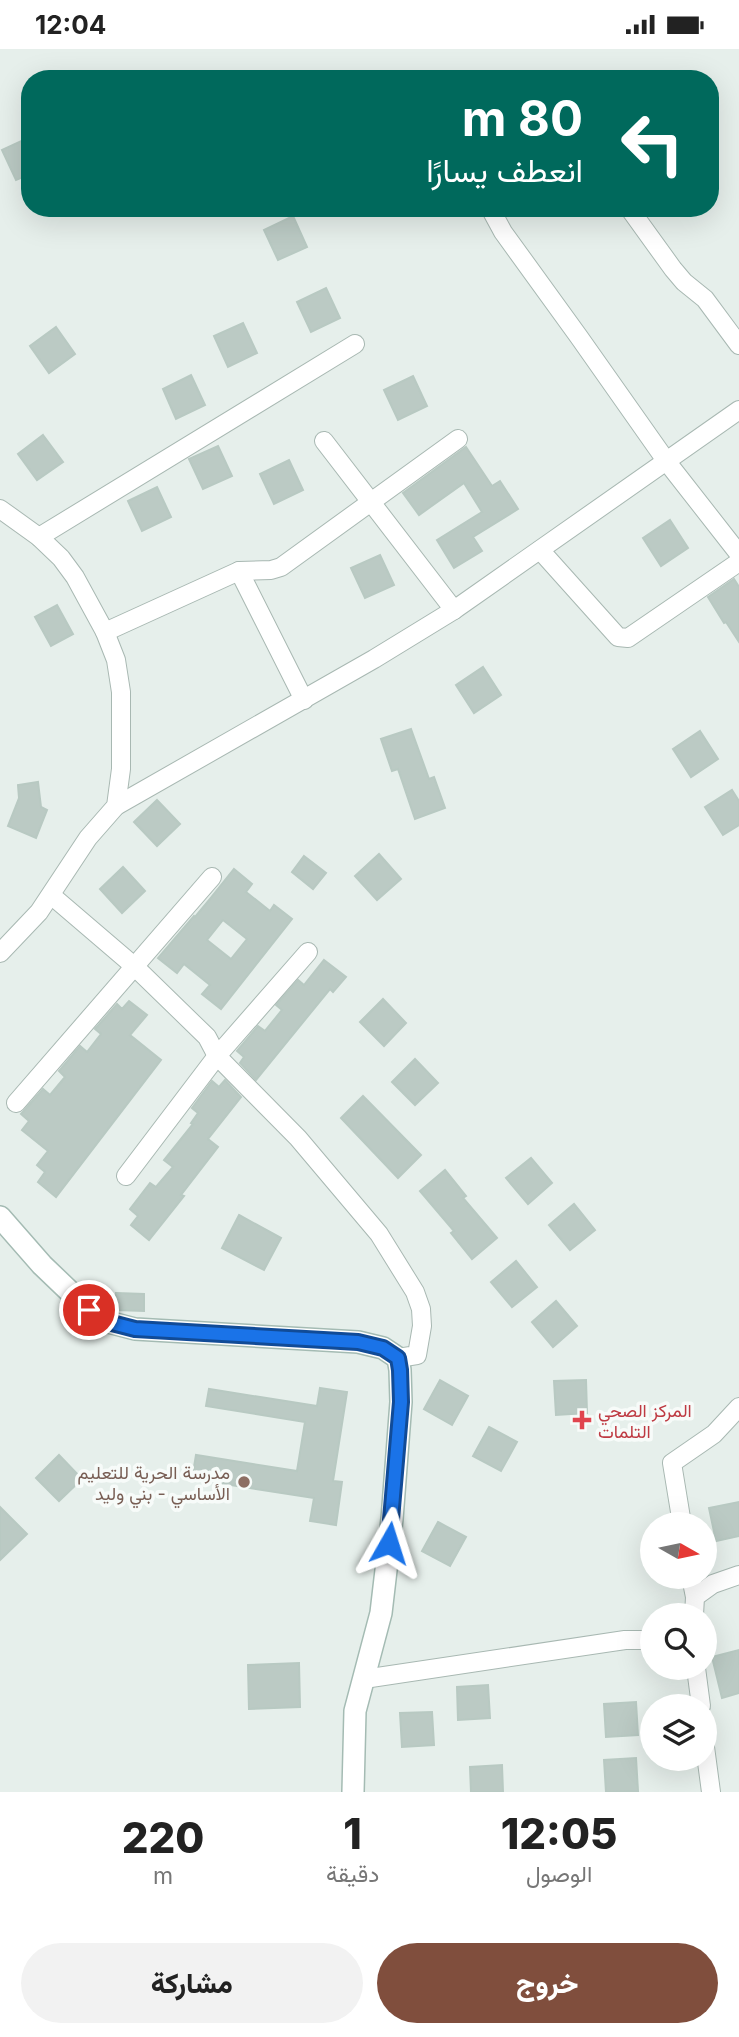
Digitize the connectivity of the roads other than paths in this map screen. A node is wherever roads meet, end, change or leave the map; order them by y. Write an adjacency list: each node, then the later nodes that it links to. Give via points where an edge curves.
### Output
1 (495, 217): 8 (street)
2 (635, 217): 4 (street, via 673,269 705,299)
3 (355, 344): 11 (street)
4 (739, 345)
5 (739, 410): 8 (street)
6 (458, 439): 9 (street)
7 (324, 441): 9 (street)
8 (667, 462): 12 (street); 13 (street)
9 (371, 500): 15 (street, via 281,567); 16 (street)
10 (0, 509): 11 (street)
11 (39, 537): 17 (street, via 75,577)
12 (540, 550): 14 (street, via 623,639); 16 (street)
13 (739, 554)
14 (739, 562)
15 (239, 571): 17 (street); 18 (street)
16 (454, 610): 18 (street)
17 (105, 632): 19 (street, via 121,692)
18 (304, 700): 19 (street)
19 (116, 806): 21 (street, via 88,838)
20 (212, 877): 24 (street)
21 (51, 895): 23 (street); 24 (street)
22 (308, 952): 25 (street)
23 (0, 953)
24 (134, 966): 25 (street, via 207,1037); 26 (street)
25 (218, 1056): 27 (street); 29 (street, via 298,1138 379,1234 415,1292 422,1326 417,1355)
26 (16, 1103)
27 (126, 1176)
28 (0, 1217): 29 (street, via 42,1265 108,1322 135,1329 358,1342 383,1348)
29 (398, 1358): 37 (street, via 401,1402 392,1519 381,1613)
30 (739, 1406): 31 (street, via 714,1434 672,1463)
31 (680, 1512)
32 (739, 1575): 34 (street, via 713,1584)
33 (693, 1589): 34 (street)
34 (695, 1597): 35 (street)
35 (695, 1603)
36 (640, 1640): 37 (street)
37 (364, 1679): 39 (street, via 355,1711)
38 (708, 1771): 40 (street)
39 (353, 1792)
40 (710, 1792)

